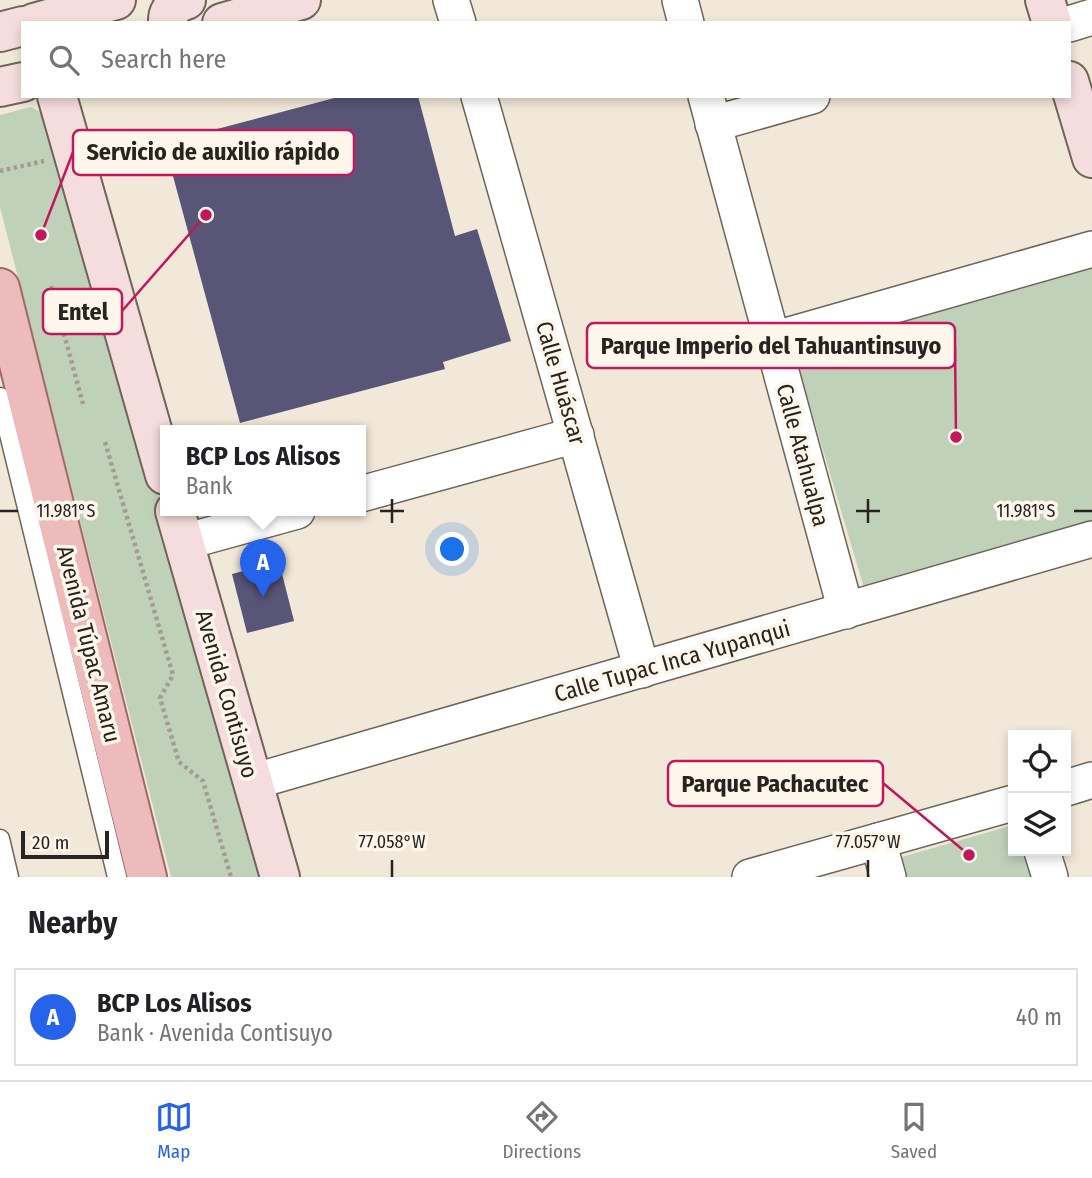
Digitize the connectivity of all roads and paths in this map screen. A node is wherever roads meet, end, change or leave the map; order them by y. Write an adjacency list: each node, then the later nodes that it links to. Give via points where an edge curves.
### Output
1 (116, 0): 8 (street)
2 (186, 0): 9 (street, via 172,8)
3 (301, 0): 10 (street)
4 (451, 0): 11 (street)
5 (680, 0): 12 (street)
6 (1045, 0): 13 (street)
7 (1092, 17): 14 (street)
8 (41, 21)
9 (168, 21)
10 (229, 21)
11 (457, 21)
12 (685, 21)
13 (1051, 21)
14 (1071, 23)
15 (21, 27): 16 (street)
16 (0, 32)
17 (21, 83): 18 (street)
18 (0, 88)
19 (1071, 88): 25 (street)
20 (58, 98): 24 (street)
21 (480, 98): 33 (street, Calle Huáscar)
22 (797, 98): 23 (street)
23 (710, 110): 30 (street, Calle Atahualpa)
24 (74, 154): 26 (path); 35 (street)
25 (1092, 158)
26 (0, 171)
27 (1092, 249): 30 (street)
28 (51, 286): 32 (path)
29 (0, 288): 51 (main road, Avenida Túpac Amaru)
30 (772, 340): 40 (street, Calle Atahualpa)
31 (0, 397): 50 (lane)
32 (83, 404)
33 (576, 435): 36 (street); 41 (street, Calle Huáscar)
34 (105, 442): 52 (path, via 173,675 160,698 171,737 179,762 203,781)
35 (160, 457)
36 (366, 493)
37 (258, 516): 38 (street)
38 (180, 526): 43 (street, Avenida Contisuyo)
39 (1092, 539): 40 (street, Calle Tupac Inca Yupanqui)
40 (846, 611): 41 (street, Calle Tupac Inca Yupanqui)
41 (642, 670): 43 (street, Calle Tupac Inca Yupanqui)
42 (1092, 780): 44 (street)
43 (252, 782): 53 (street, Avenida Contisuyo)
44 (1071, 786)
45 (1008, 804): 47 (street)
46 (0, 839): 49 (lane)
47 (878, 841): 54 (street); 55 (street)
48 (1044, 856): 56 (street)
49 (9, 877)
50 (117, 877)
51 (147, 877)
52 (232, 877)
53 (280, 877)
54 (750, 877)
55 (888, 877)
56 (1050, 877)

